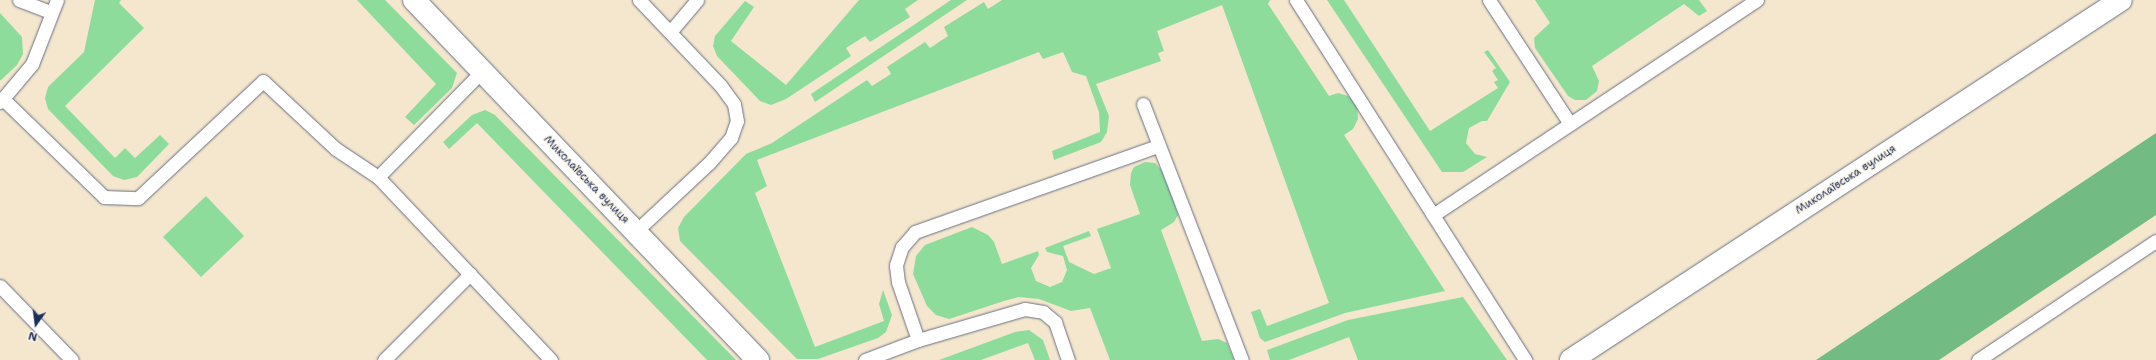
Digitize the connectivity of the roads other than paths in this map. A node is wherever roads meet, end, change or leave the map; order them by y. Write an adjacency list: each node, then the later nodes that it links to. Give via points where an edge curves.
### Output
1 (19, 0): 10 (lane)
2 (57, 0): 10 (lane)
3 (414, 0): 12 (street, Миколаївська вулиця)
4 (639, 0): 11 (lane)
5 (697, 0): 11 (lane)
6 (1296, 0): 18 (lane)
7 (1489, 0): 15 (lane)
8 (1757, 0): 15 (lane)
9 (2121, 0): 32 (street, Миколаївська вулиця)
10 (51, 12): 13 (lane, via 32,64)
11 (670, 32): 19 (lane, via 721,86 734,104 737,121 731,138 709,163)
12 (482, 71): 17 (lane); 19 (street, Миколаївська вулиця)
13 (2, 100): 17 (lane, via 104,197 138,198 263,81 336,149)
14 (1143, 104): 16 (lane)
15 (1570, 124): 18 (lane)
16 (1158, 146): 23 (lane, via 915,232 902,247 896,265 898,282); 30 (lane)
17 (378, 177): 21 (lane)
18 (1433, 215): 31 (lane)
19 (635, 232): 27 (street, Миколаївська вулиця)
20 (2156, 241): 33 (lane)
21 (470, 274): 25 (lane); 26 (lane)
22 (0, 286): 24 (lane)
23 (918, 340): 28 (lane); 29 (lane, via 1025,309 1043,312 1054,322)
24 (72, 360)
25 (384, 360)
26 (551, 360)
27 (758, 360)
28 (865, 360)
29 (1068, 360)
30 (1242, 360)
31 (1525, 360)
32 (1571, 360)
33 (1978, 360)

